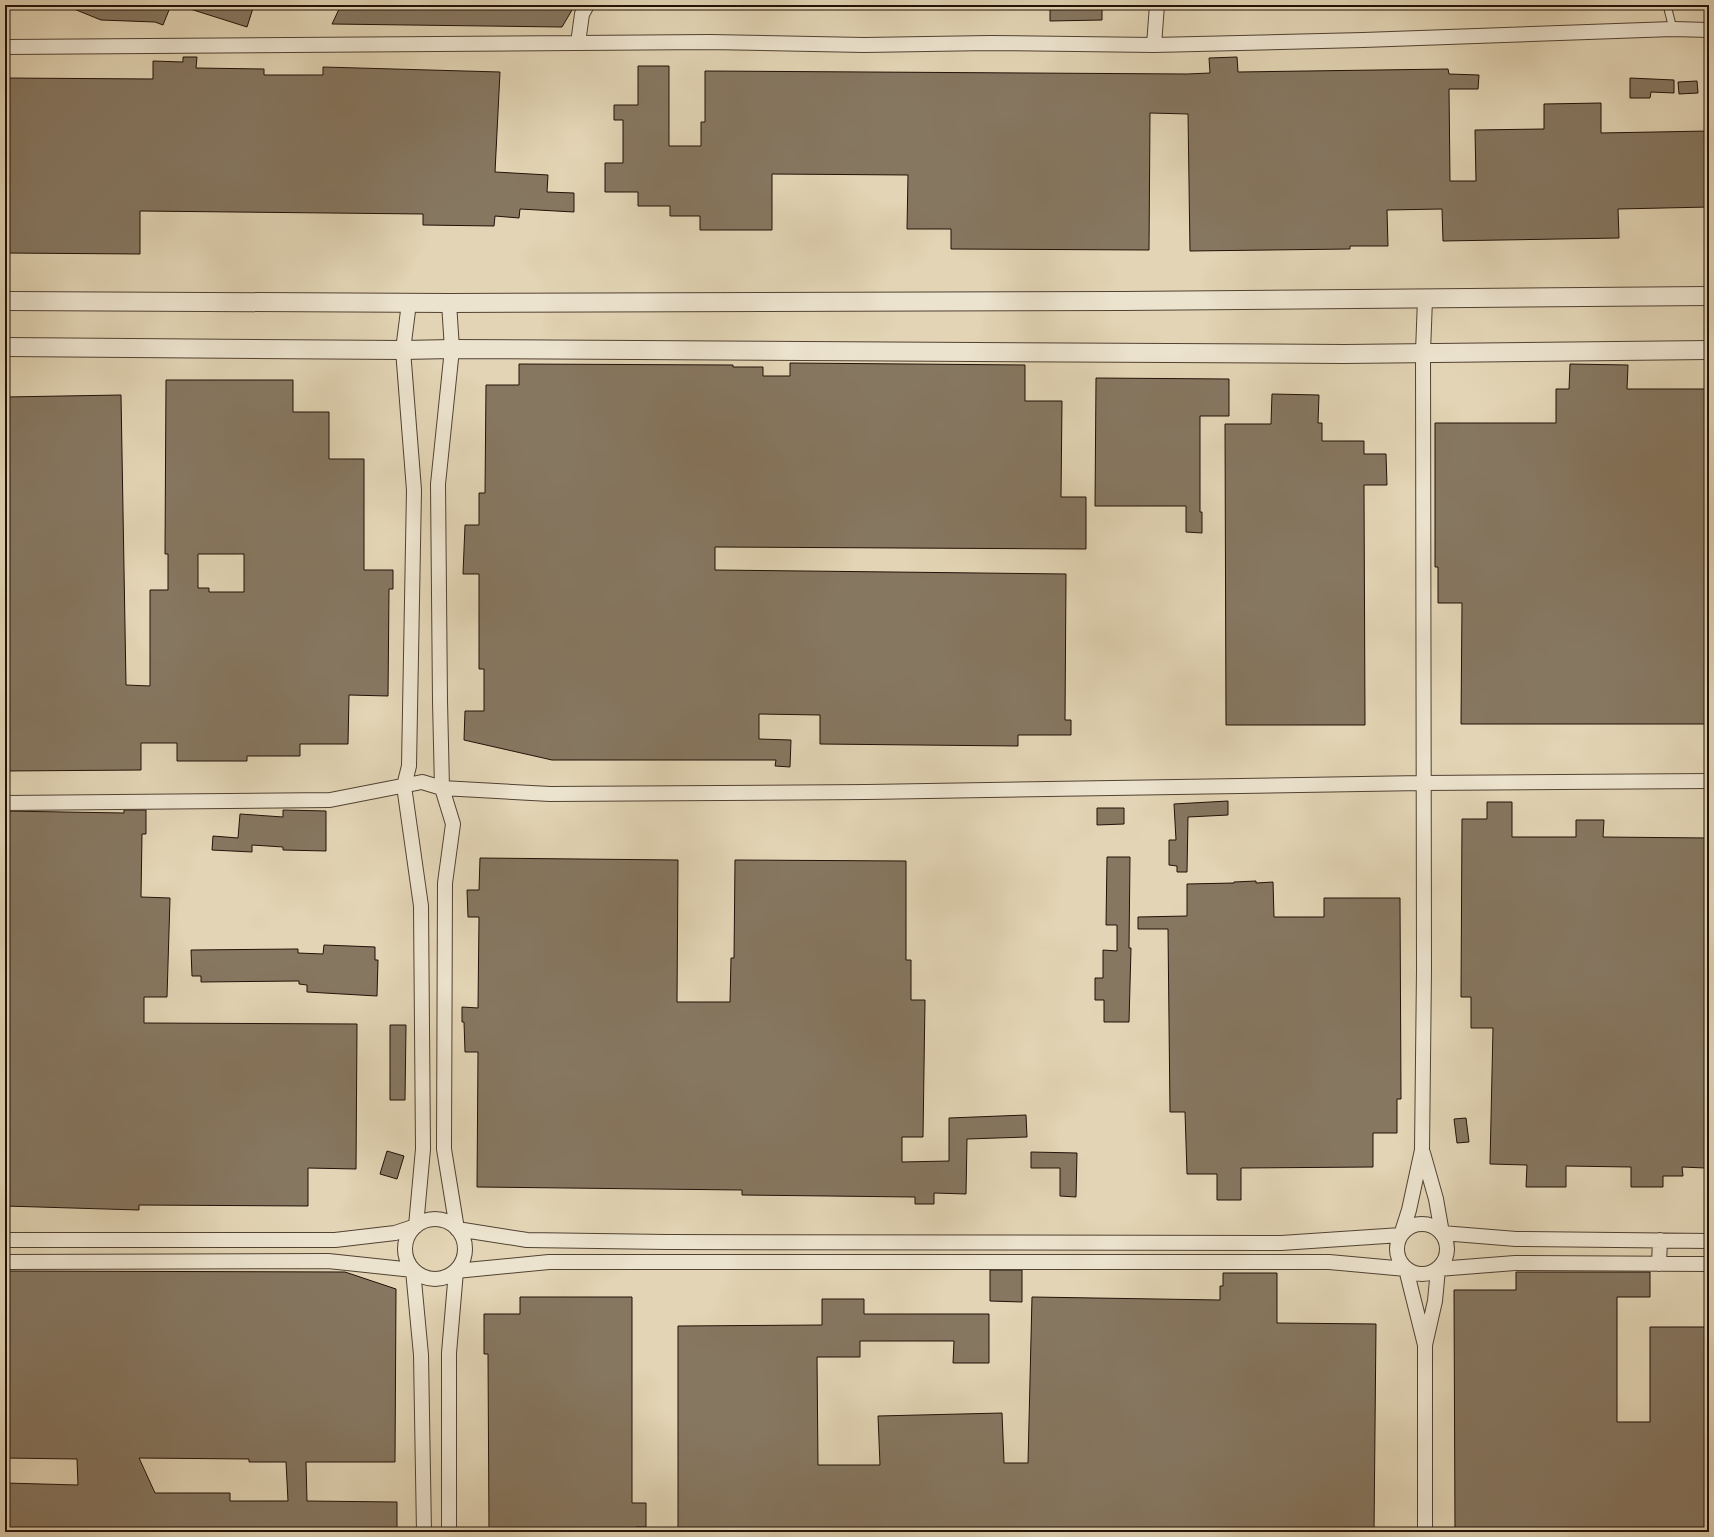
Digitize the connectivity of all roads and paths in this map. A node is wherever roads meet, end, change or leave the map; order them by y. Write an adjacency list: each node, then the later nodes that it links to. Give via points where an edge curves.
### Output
1 (587, 5): 6 (street, via 582,14)
2 (1157, 5): 7 (street)
3 (1667, 5): 4 (lane)
4 (1673, 29): 5 (street); 7 (street)
5 (1709, 30)
6 (578, 43): 7 (street); 8 (street)
7 (1154, 45)
8 (5, 47)
9 (1709, 296): 10 (street)
10 (1425, 299): 13 (street); 18 (street)
11 (5, 301): 12 (street)
12 (409, 303): 13 (street); 16 (street)
13 (449, 303): 15 (street)
14 (5, 347): 16 (street)
15 (452, 349): 16 (street); 18 (street, via 1336,354); 22 (street, via 438,484)
16 (403, 350): 21 (street, via 414,490 409,766)
17 (1709, 350): 18 (street)
18 (1423, 352): 20 (street)
19 (1709, 781): 20 (street)
20 (1423, 783): 22 (street, via 550,794); 24 (street)
21 (404, 786): 22 (street, via 422,782); 23 (street, via 330,800); 25 (street, via 421,906 423,1149)
22 (442, 788): 26 (street, via 453,824 445,883 444,1149)
23 (5, 803)
24 (1422, 1150): 27 (street, via 1436,1199); 28 (street)
25 (416, 1226): 26 (street, via 432,1219 440,1219); 29 (street, via 394,1233 335,1240); 43 (street, via 405,1242 405,1253)
26 (457, 1229): 32 (street, via 527,1240); 44 (street, via 465,1245 464,1256)
27 (1442, 1233): 28 (street, via 1437,1228 1424,1224 1408,1228); 30 (street, via 1516,1239); 42 (street, via 1447,1241 1448,1253)
28 (1401, 1235): 34 (street, via 1281,1243); 41 (street, via 1397,1251 1400,1263)
29 (5, 1240)
30 (1660, 1240): 31 (street); 39 (street)
31 (1709, 1241)
32 (802, 1242): 33 (street); 36 (street)
33 (1023, 1242): 34 (street); 37 (street)
34 (1193, 1243): 38 (street)
35 (5, 1262): 43 (street, via 328,1261)
36 (801, 1262): 37 (street); 44 (street, via 549,1262)
37 (1023, 1263): 38 (street)
38 (1193, 1263): 41 (street, via 1329,1262)
39 (1659, 1264): 40 (street); 42 (street, via 1515,1263)
40 (1709, 1264)
41 (1406, 1269): 42 (street, via 1421,1275); 45 (street)
42 (1438, 1269): 45 (street, via 1435,1301)
43 (413, 1270): 44 (street, via 426,1278 437,1279 448,1277); 46 (street, via 421,1355)
44 (456, 1271): 47 (street, via 449,1353)
45 (1425, 1345): 48 (street)
46 (424, 1532)
47 (449, 1532)
48 (1425, 1532)

